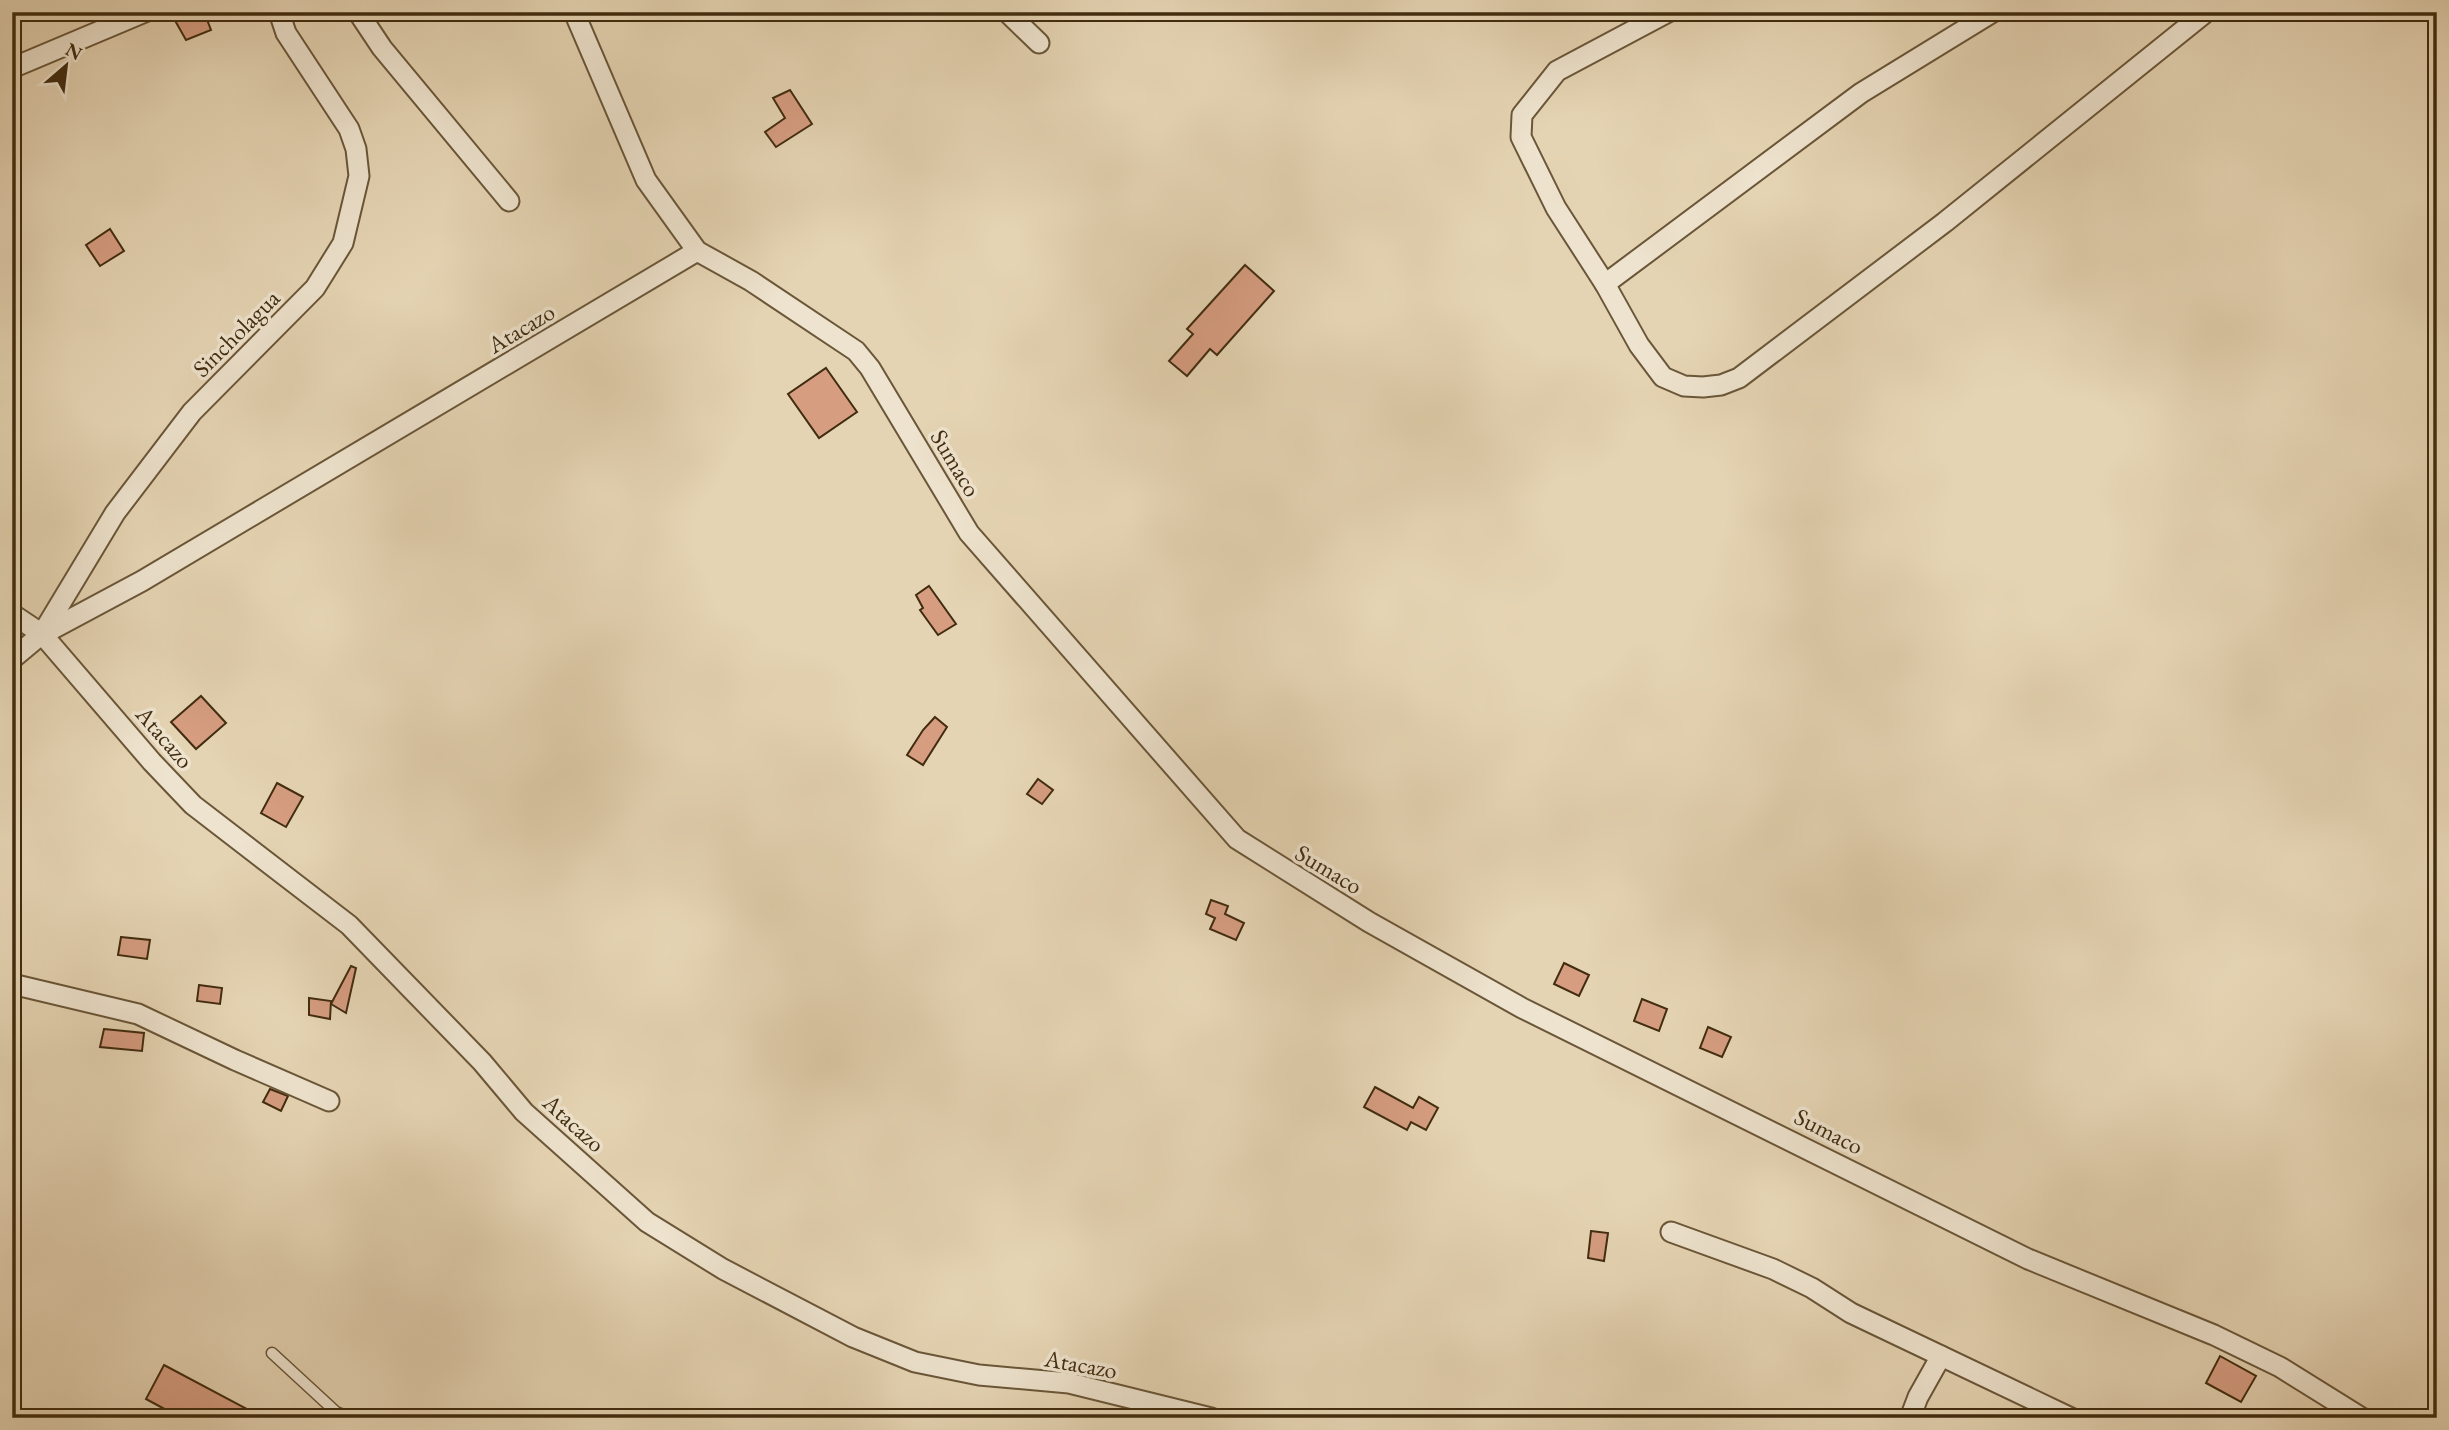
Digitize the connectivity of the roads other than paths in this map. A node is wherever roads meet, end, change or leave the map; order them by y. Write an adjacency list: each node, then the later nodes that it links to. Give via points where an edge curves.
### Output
1 (145, 12): 10 (street)
2 (279, 12): 15 (street, Sincholagua, via 286,33 349,129 356,149 359,176 343,243 315,288 191,412 116,513)
3 (358, 12): 11 (street, via 382,48)
4 (574, 12): 12 (street, Sumaco, via 646,180)
5 (1007, 12): 9 (street)
6 (1668, 12): 13 (street, via 1557,71 1522,115 1521,137 1550,196)
7 (1993, 12): 13 (street, via 1861,93)
8 (2206, 12): 13 (street, via 1945,222 1739,378 1703,387 1684,386 1663,377)
9 (1039, 43)
10 (12, 68)
11 (509, 201)
12 (697, 251): 15 (street, Atacazo, via 142,581); 26 (street, Sumaco, via 856,351 970,533 1237,839 1369,922 1522,1008 2028,1259 2280,1367)
13 (1605, 284)
14 (12, 614): 15 (street, Atacazo)
15 (42, 634): 16 (street, Sincholagua); 23 (street, Atacazo, via 193,805 349,925 524,1112 647,1222 723,1269 853,1337 915,1362 979,1375 1069,1384)
16 (12, 659)
17 (12, 984): 18 (street, via 138,1014)
18 (330, 1101)
19 (1671, 1232): 21 (street, via 1773,1269)
20 (272, 1353): 22 (lane, via 337,1412)
21 (1941, 1356): 24 (street); 25 (street)
22 (350, 1418)
23 (1211, 1418)
24 (1910, 1418)
25 (2071, 1418)
26 (2362, 1418)

